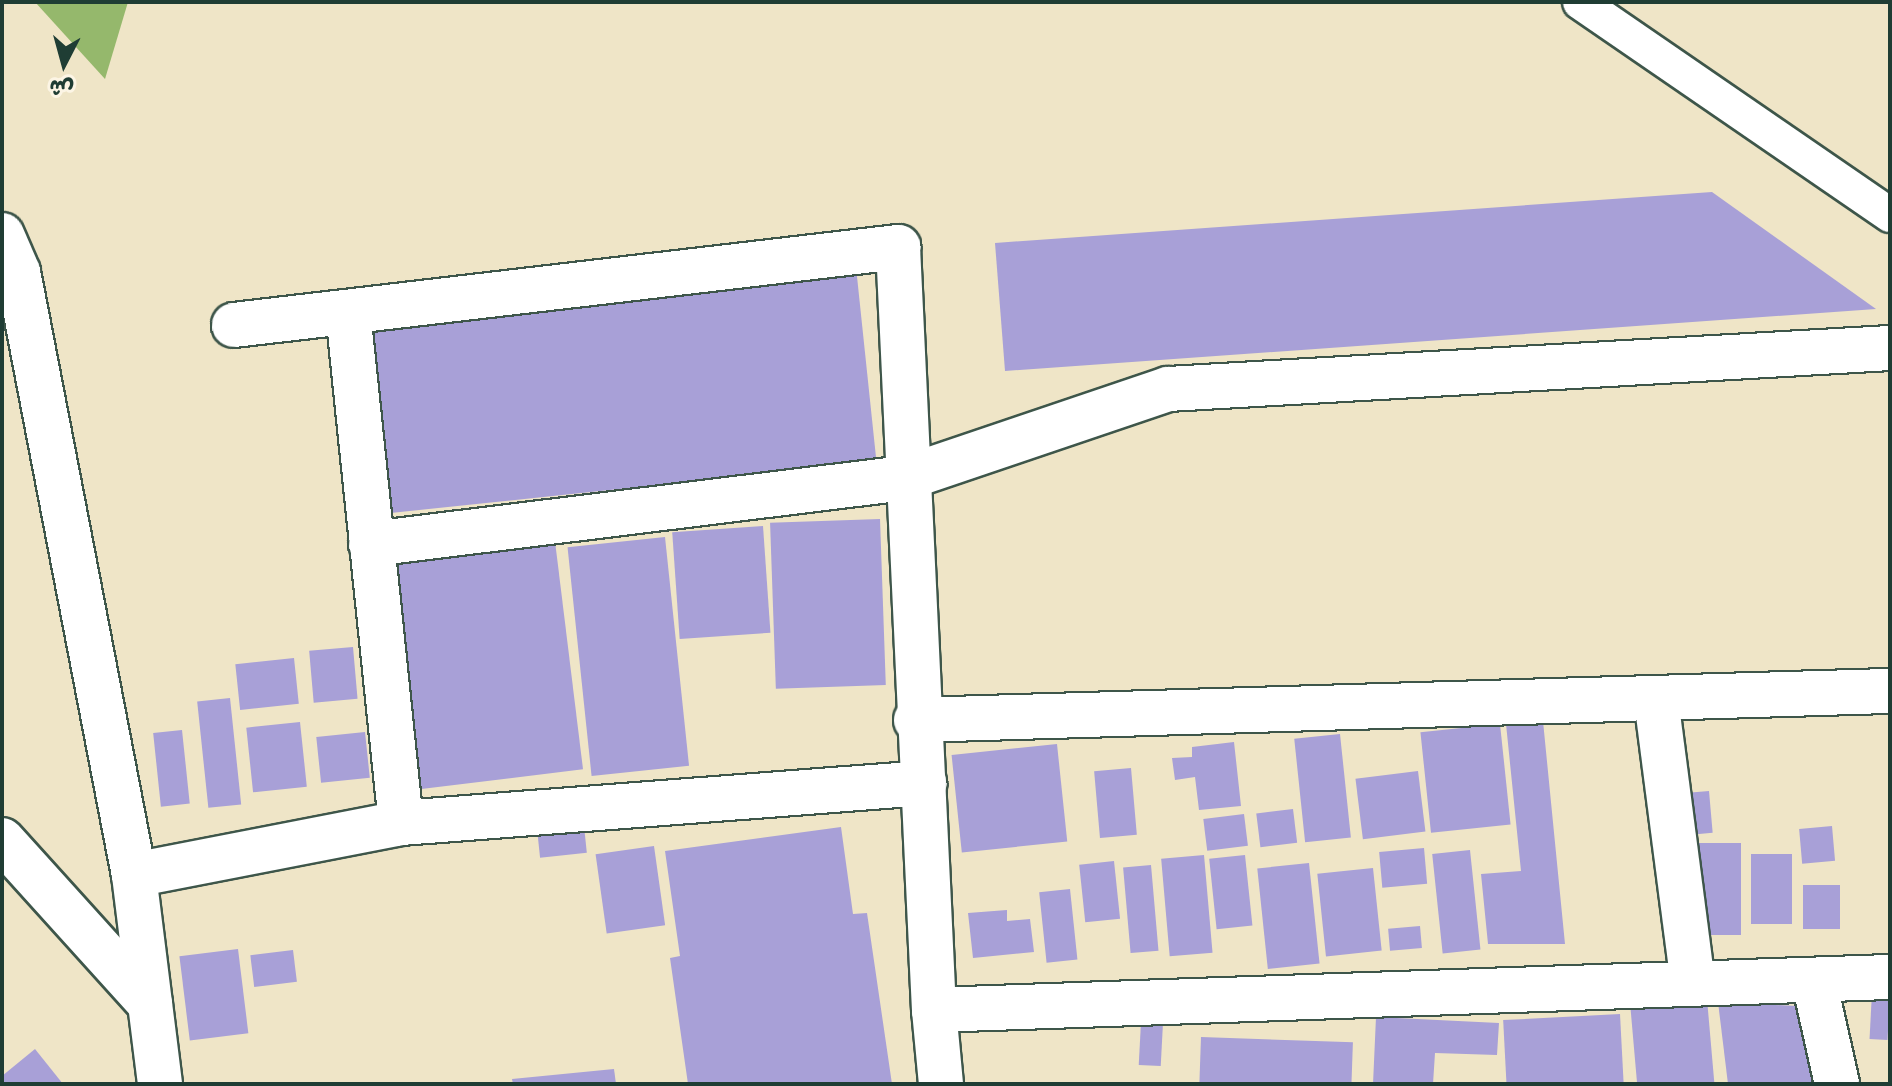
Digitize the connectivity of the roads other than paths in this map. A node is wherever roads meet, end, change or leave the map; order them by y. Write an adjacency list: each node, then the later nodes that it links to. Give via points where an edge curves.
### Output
1 (1580, 2): 2 (lane)
2 (1890, 215)
3 (7, 262): 15 (street)
4 (348, 312): 5 (street); 7 (street, via 898,247); 8 (street)
5 (234, 325)
6 (1889, 348): 7 (street, via 1168,389)
7 (905, 478): 8 (street); 11 (street)
8 (371, 544): 13 (street)
9 (1890, 691): 10 (street)
10 (1656, 699): 11 (street); 18 (street)
11 (916, 720): 12 (street)
12 (924, 783): 13 (street); 20 (street)
13 (401, 823): 15 (street)
14 (2, 840): 19 (street)
15 (134, 875): 19 (street)
16 (1890, 977): 17 (street)
17 (1814, 981): 18 (street); 23 (street)
18 (1693, 983): 20 (street)
19 (150, 1004): 21 (street)
20 (934, 1010): 22 (street)
21 (160, 1084)
22 (941, 1084)
23 (1837, 1084)

